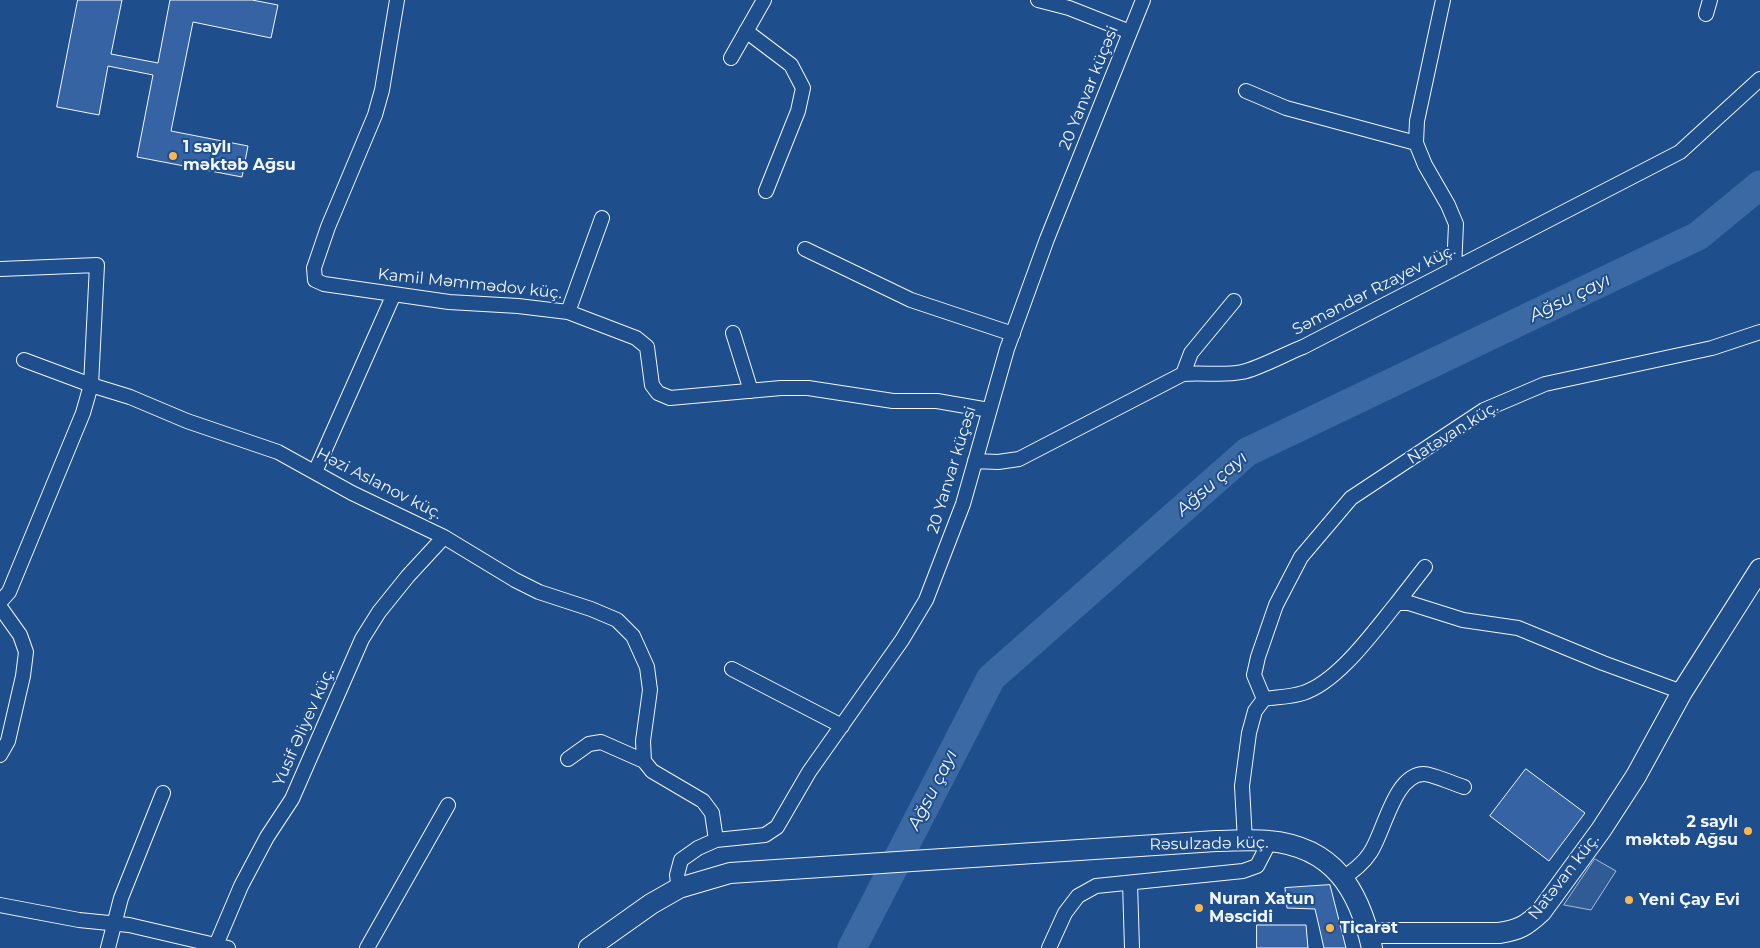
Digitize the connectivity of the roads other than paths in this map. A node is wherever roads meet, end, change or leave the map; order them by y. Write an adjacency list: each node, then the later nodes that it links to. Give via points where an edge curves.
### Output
1 (397, 0): 19 (street, Kamil Məmmədov küç., via 375,115 314,268 315,280 324,284)
2 (764, 0): 8 (street)
3 (1038, 0): 9 (street, via 1069,8)
4 (1143, 0): 9 (street, 20 Yanvar küçəsi)
5 (1443, 0): 13 (street, via 1417,121)
6 (1710, 0): 7 (street)
7 (1706, 14)
8 (746, 31): 10 (street); 14 (street, via 791,65 803,88 798,111)
9 (1130, 32): 24 (street, 20 Yanvar küçəsi, via 1047,239)
10 (730, 58)
11 (1760, 79): 18 (street, Səməndər Rzayev küç., via 1680,152)
12 (1246, 91): 13 (street, via 1286,108)
13 (1416, 143): 18 (street, via 1456,224)
14 (766, 191)
15 (602, 218): 21 (street)
16 (805, 249): 24 (street, via 911,300)
17 (0, 269): 27 (street, via 97,265)
18 (1454, 269): 26 (street, Səməndər Rzayev küç., via 1303,346 1244,372)
19 (394, 294): 21 (street, Kamil Məmmədov küç.); 31 (street)
20 (1234, 301): 26 (street, via 1191,353)
21 (568, 312): 28 (street, Kamil Məmmədov küç., via 636,338 647,347 652,385 658,393 670,398)
22 (1760, 332): 40 (street, Natəvan küç., via 1712,348 1545,384 1484,410 1351,498 1301,557 1276,605 1254,675)
23 (733, 333): 28 (street)
24 (1013, 334): 29 (street, 20 Yanvar küçəsi)
25 (24, 360): 27 (street, Həzi Aslanov küç.)
26 (1183, 374): 30 (street, Səməndər Rzayev küç., via 1019,459)
27 (91, 385): 31 (street, Həzi Aslanov küç., via 278,452); 35 (street, via 83,413 13,583)
28 (751, 391): 29 (street, Kamil Məmmədov küç., via 808,388 893,402 937,401)
29 (989, 410): 30 (street, 20 Yanvar küçəsi)
30 (975, 461): 41 (street, 20 Yanvar küçəsi, via 963,504 926,600)
31 (315, 472): 32 (street, Həzi Aslanov küç.)
32 (444, 537): 44 (street, Həzi Aslanov küç., via 539,592 617,620 633,636 647,667 650,690 643,741); 57 (street, Yusif Əliyev küç., via 379,612 362,640 292,799 267,836 246,878)
33 (1425, 567): 36 (street)
34 (1760, 569): 39 (main road, Natəvan küç.)
35 (0, 602)
36 (1398, 603): 39 (street, via 1409,602 1463,620 1518,628); 40 (street, via 1328,680 1303,693)
37 (0, 608): 42 (street, via 20,635 26,652 8,741)
38 (732, 669): 41 (street)
39 (1682, 692): 56 (main road, Natəvan küç., via 1621,800 1541,912 1529,923 1517,930 1499,933)
40 (1264, 699): 49 (street, via 1255,712 1242,786)
41 (842, 726): 48 (street, 20 Yanvar küçəsi, via 809,772 777,827 764,835)
42 (0, 755)
43 (568, 759): 44 (street, via 589,744 601,742)
44 (644, 761): 48 (street, via 652,771 702,801 712,813)
45 (1464, 788): 51 (street, via 1424,774 1410,777 1399,791 1371,852 1360,866)
46 (162, 793): 55 (street)
47 (448, 805): 59 (street)
48 (716, 840): 53 (street, 20 Yanvar küçəsi, via 681,860 677,875)
49 (1245, 841): 50 (main road, Rəsulzadə küç.); 53 (main road, Rəsulzadə küç., via 784,868 730,873)
50 (1270, 841): 51 (main road, Rəsulzadə küç., via 1298,847 1322,858); 52 (street, via 1257,866 1243,871)
51 (1342, 879): 56 (main road, Rəsulzadə küç., via 1356,898)
52 (1130, 883): 61 (street, via 1096,886 1078,896 1065,913); 62 (street)
53 (679, 888): 60 (main road, Rəsulzadə küç.)
54 (0, 905): 55 (street, Yusif Əliyev küç.)
55 (113, 923): 57 (street, Yusif Əliyev küç.); 58 (street)
56 (1370, 940)
57 (222, 947)
58 (108, 948)
59 (367, 948)
60 (589, 948)
61 (1049, 948)
62 (1132, 948)

